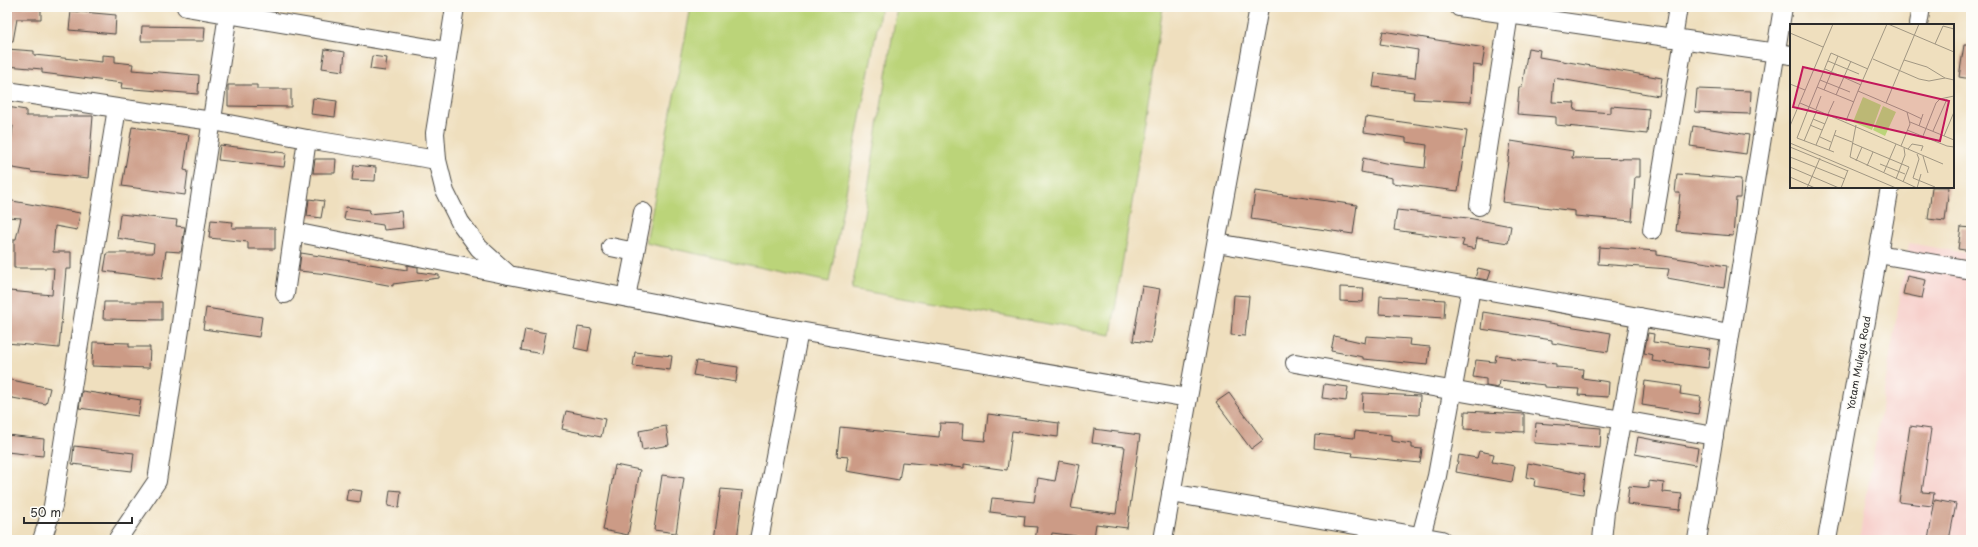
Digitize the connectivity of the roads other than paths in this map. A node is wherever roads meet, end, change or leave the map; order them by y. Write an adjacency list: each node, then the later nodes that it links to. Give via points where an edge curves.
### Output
1 (186, 7): 9 (street)
2 (455, 7): 12 (street)
3 (1259, 7): 24 (street)
4 (1459, 7): 8 (street)
5 (1678, 7): 11 (street)
6 (1783, 7): 13 (street)
7 (1921, 7): 10 (street)
8 (1506, 12): 11 (street); 20 (street)
9 (228, 14): 12 (street); 16 (street)
10 (1918, 24)
11 (1678, 39): 13 (street); 22 (street)
12 (447, 51): 18 (street, via 435,133)
13 (1784, 54): 35 (street)
14 (7, 91): 15 (street)
15 (117, 108): 16 (street); 43 (street, via 53,506)
16 (213, 121): 17 (street); 44 (street, via 157,481)
17 (307, 139): 18 (street); 23 (street)
18 (437, 160): 29 (street, via 445,192 460,222 480,248)
19 (1890, 188): 27 (street, Yotam Muleya Road)
20 (1479, 206)
21 (643, 212): 26 (street)
22 (1652, 230)
23 (294, 232): 29 (street); 31 (street)
24 (1216, 242): 30 (street); 38 (street)
25 (611, 247): 26 (street)
26 (635, 252): 32 (street)
27 (1878, 254): 28 (street); 50 (street, Yotam Muleya Road)
28 (1971, 270)
29 (509, 275): 32 (street)
30 (1472, 288): 33 (street); 37 (street)
31 (285, 294)
32 (626, 296): 34 (street)
33 (1640, 317): 35 (street); 39 (street)
34 (799, 330): 38 (street); 45 (street)
35 (1730, 333): 40 (street)
36 (1295, 363): 37 (street)
37 (1453, 390): 39 (street); 42 (street, via 1437,476)
38 (1188, 398): 41 (street)
39 (1621, 420): 40 (street); 48 (street)
40 (1714, 436): 49 (street)
41 (1171, 493): 42 (street); 46 (street)
42 (1420, 538): 47 (street)
43 (42, 540)
44 (117, 540)
45 (759, 540)
46 (1163, 540)
47 (1442, 540)
48 (1602, 540)
49 (1697, 540)
50 (1827, 540)

